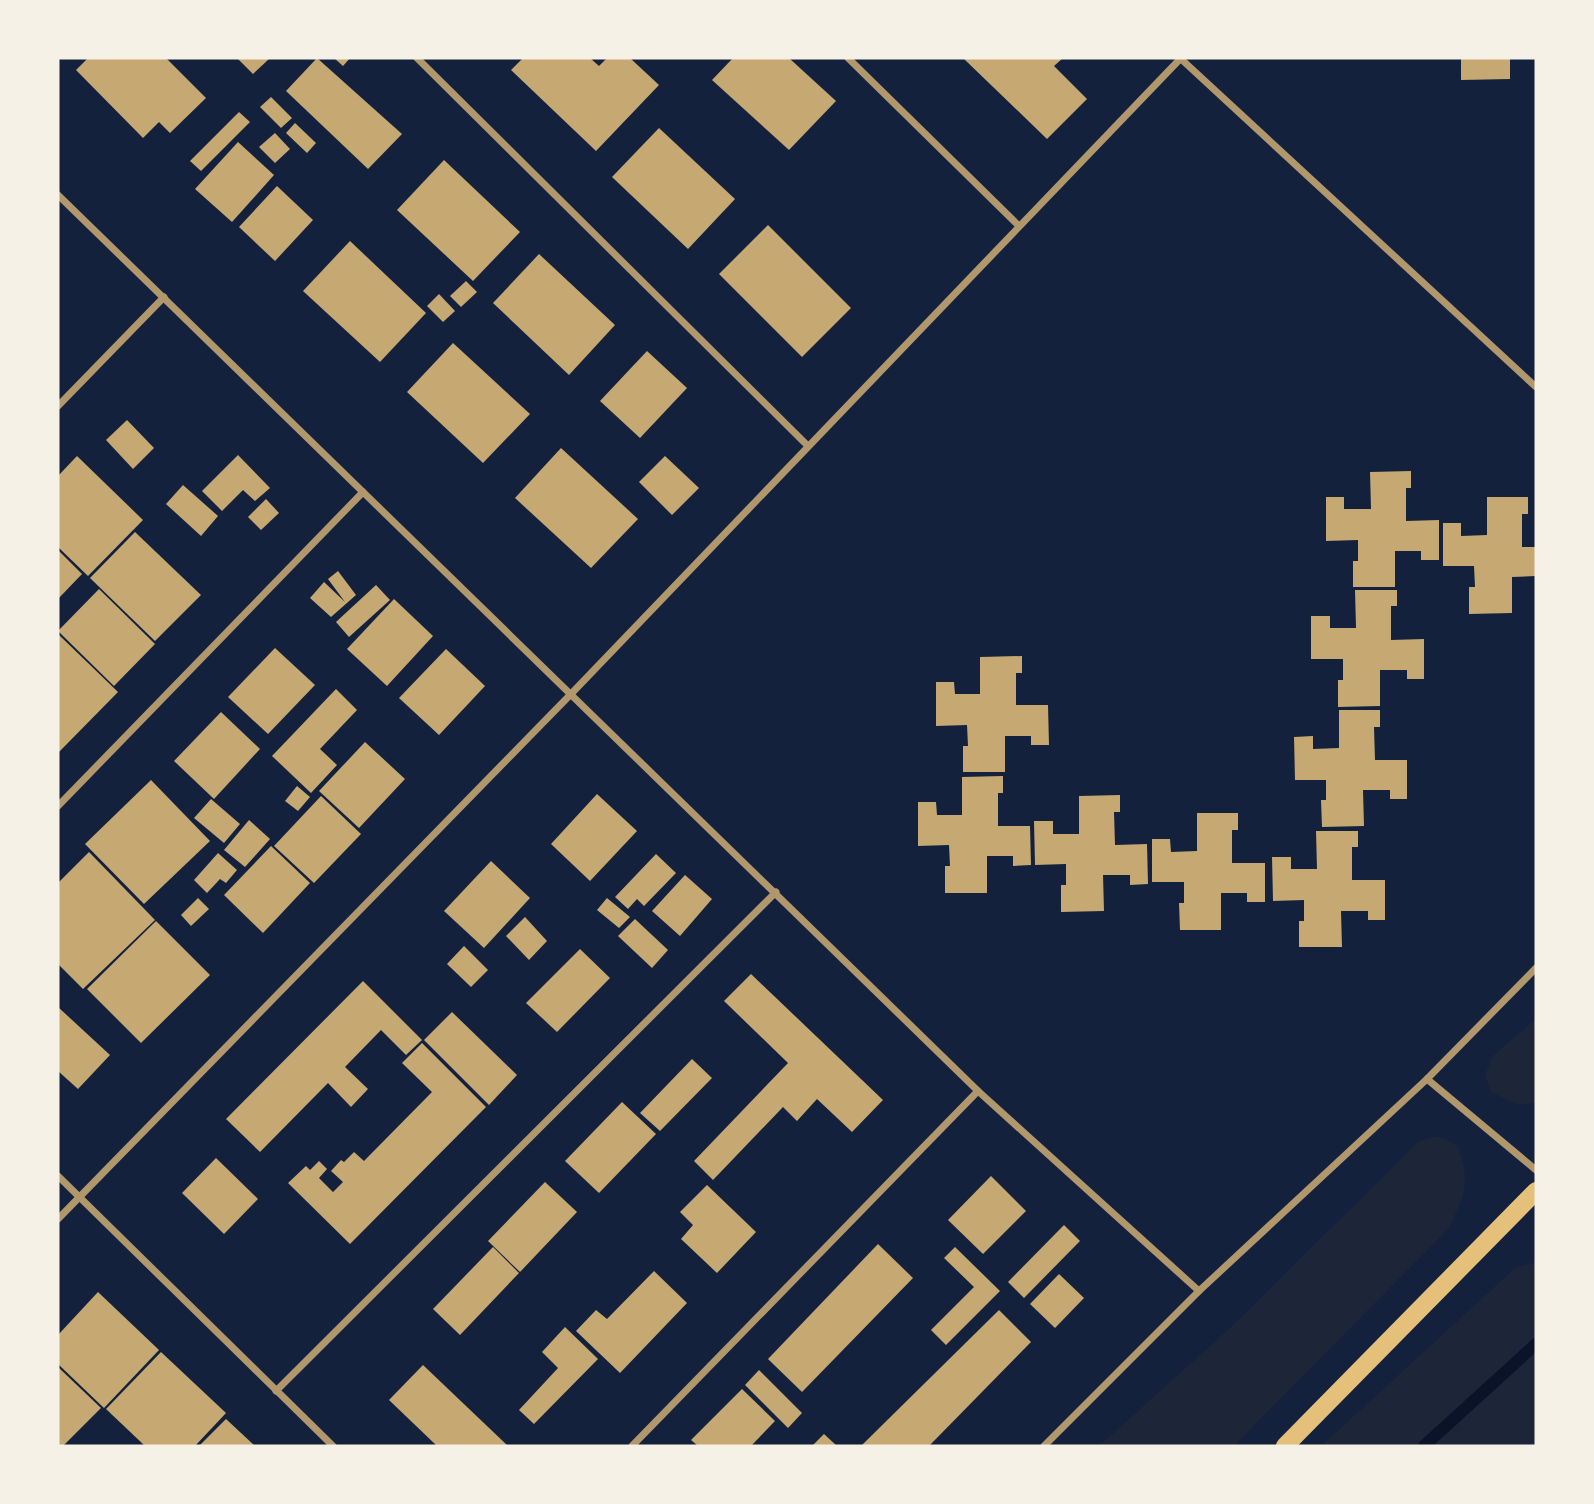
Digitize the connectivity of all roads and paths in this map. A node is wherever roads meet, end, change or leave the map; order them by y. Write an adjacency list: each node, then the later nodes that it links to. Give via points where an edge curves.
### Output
1 (417, 58): 9 (street)
2 (848, 58): 5 (street)
3 (1181, 58): 5 (street); 7 (street)
4 (58, 195): 6 (street)
5 (1019, 226): 9 (street)
6 (164, 297): 8 (street); 10 (street)
7 (1536, 387)
8 (58, 406)
9 (808, 446): 11 (street)
10 (363, 492): 11 (street); 12 (street)
11 (571, 694): 13 (street); 20 (street)
12 (58, 806)
13 (776, 892): 16 (street); 23 (street)
14 (1536, 968): 15 (street)
15 (1427, 1079): 17 (street); 22 (street)
16 (978, 1091): 22 (street); 25 (street)
17 (1536, 1170)
18 (58, 1176): 20 (street)
19 (1536, 1191): 27 (main road)
20 (79, 1197): 21 (street); 23 (street)
21 (58, 1219)
22 (1199, 1291): 26 (street)
23 (276, 1391): 24 (street)
24 (333, 1446)
25 (632, 1446)
26 (1044, 1446)
27 (1285, 1446)

